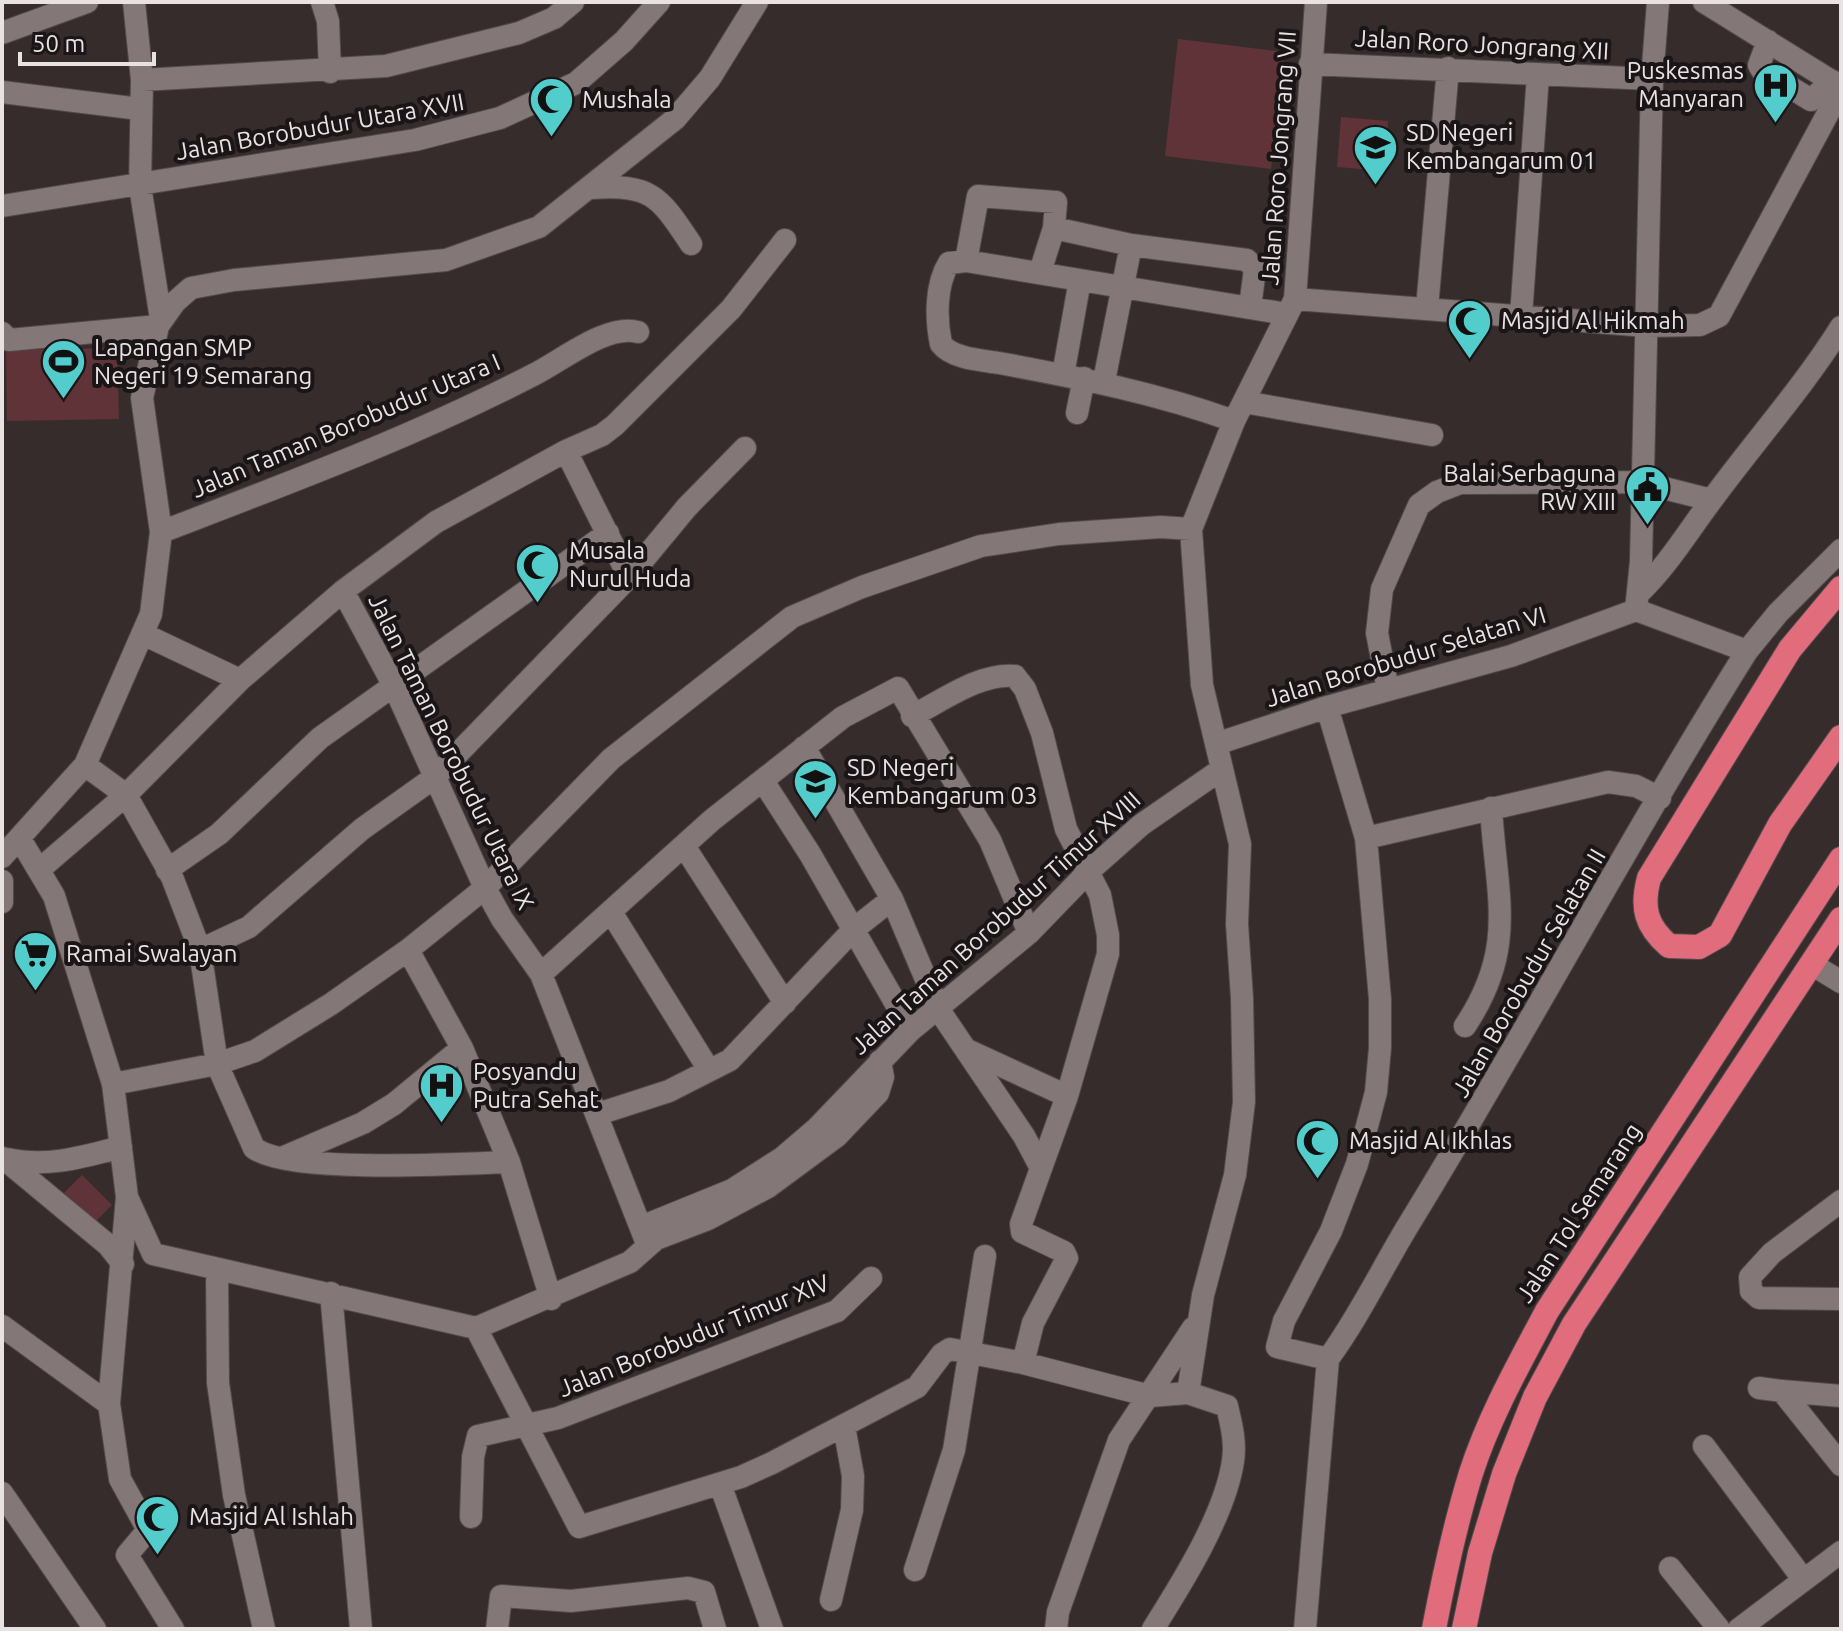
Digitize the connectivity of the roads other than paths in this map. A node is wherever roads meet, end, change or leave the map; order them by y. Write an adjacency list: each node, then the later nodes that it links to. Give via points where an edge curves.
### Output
1 (87, 2): 10 (street)
2 (134, 2): 16 (street)
3 (322, 2): 13 (street)
4 (573, 2): 13 (street, via 554,18 519,33 386,66)
5 (659, 2): 20 (street, Jalan Borobudur Utara XVII, via 576,83 500,118 415,140)
6 (757, 2): 21 (street, via 710,78 675,119)
7 (1316, 2): 11 (street, Jalan Roro Jongrang VII)
8 (1658, 2): 15 (street)
9 (1704, 2): 17 (street)
10 (2, 33)
11 (1310, 64): 12 (street, Jalan Roro Jongrang XII); 31 (street, Jalan Roro Jongrang VII)
12 (1448, 68): 14 (street, Jalan Roro Jongrang XII); 33 (street)
13 (330, 72): 16 (street)
14 (1538, 75): 15 (street, Jalan Roro Jongrang XII); 34 (street)
15 (1652, 79): 36 (street)
16 (142, 80): 19 (street)
17 (1838, 86): 36 (street, via 1719,316 1700,325)
18 (2, 92): 19 (street)
19 (140, 109): 20 (street)
20 (140, 186): 22 (street, Jalan Borobudur Utara XVII); 35 (street)
21 (591, 188): 25 (street, via 627,188 650,195 668,207); 35 (street, via 539,227 446,260 191,288)
22 (2, 206)
23 (1054, 228): 26 (street); 27 (street, via 1056,202 982,194 976,200); 28 (street)
24 (785, 240): 45 (street, via 731,309 661,382 602,435)
25 (691, 244)
26 (1131, 245): 30 (street); 32 (street, via 1247,260 1255,269)
27 (966, 261): 28 (street); 40 (street, via 949,263 944,271 939,322 946,350)
28 (1040, 272): 29 (street)
29 (1080, 280): 30 (street); 40 (street)
30 (1124, 287): 32 (street); 40 (street)
31 (1291, 306): 32 (street); 33 (street); 41 (street, Jalan Roro Jongrang VII)
32 (1250, 307)
33 (1427, 308): 34 (street)
34 (1521, 316): 36 (street)
35 (160, 323): 39 (street, via 9,340); 49 (street, via 142,398)
36 (1647, 326): 46 (street)
37 (1841, 327): 47 (street, via 1815,369)
38 (638, 332): 49 (street, Jalan Taman Borobudur Utara I, via 591,342 419,429)
39 (2, 333)
40 (1084, 378): 41 (street); 42 (street)
41 (1239, 411): 43 (street); 48 (street, Jalan Roro Jongrang VII)
42 (1077, 413)
43 (1432, 435)
44 (745, 448): 52 (street)
45 (566, 451): 50 (street); 54 (street, via 436,522)
46 (1640, 482): 47 (street); 55 (street); 60 (street, via 1460,483 1419,505 1382,589 1377,633)
47 (1711, 500): 55 (street)
48 (1191, 529): 64 (street, via 1202,685); 82 (street, via 1059,534 981,546 792,617 611,759)
49 (161, 532): 56 (street, via 157,578)
50 (608, 533): 52 (street); 59 (street)
51 (1841, 550): 57 (street, Jalan Borobudur Selatan II)
52 (629, 577): 68 (street)
53 (1841, 588): 63 (highway, via 1790,649 1649,878 1643,901 1651,930 1669,946 1699,947 1720,935 1780,824)
54 (343, 591): 58 (street); 59 (street, Jalan Taman Borobudur Utara IX)
55 (1638, 602): 57 (street); 60 (street, Jalan Borobudur Selatan VI, via 1511,656)
56 (143, 634): 58 (street); 66 (street)
57 (1747, 651): 71 (street, Jalan Borobudur Selatan II)
58 (240, 680): 70 (street)
59 (393, 684): 68 (street, Jalan Taman Borobudur Utara IX); 79 (street, via 320,738 219,834)
60 (1388, 690): 61 (street, Jalan Borobudur Selatan VI)
61 (1327, 707): 64 (street, Jalan Borobudur Selatan VI); 73 (street)
62 (912, 716): 65 (street, via 898,688 843,717); 80 (street, via 980,682 1015,676 1042,733 1066,829); 88 (street, via 990,840)
63 (1841, 737)
64 (1216, 744): 67 (street)
65 (804, 747): 69 (street); 83 (street)
66 (85, 765): 70 (street); 74 (street)
67 (1222, 769): 80 (street, Jalan Taman Borobudur Timur XVIII, via 1160,810); 124 (street, via 1240,844 1237,924 1244,1102 1235,1175)
68 (435, 777): 82 (street, Jalan Taman Borobudur Utara IX); 89 (street, via 362,829 249,927)
69 (763, 781): 75 (street); 87 (street)
70 (126, 795): 78 (street); 79 (street)
71 (1660, 798): 72 (street, via 1636,786 1608,782); 128 (street, Jalan Borobudur Selatan II, via 1360,1315)
72 (1491, 808): 73 (street); 97 (street, via 1499,950 1486,995)
73 (1366, 838): 128 (street, via 1380,999 1376,1092 1357,1164 1331,1231 1284,1321 1277,1347)
74 (20, 839): 76 (street); 78 (street)
75 (684, 846): 85 (street); 95 (street)
76 (2, 857)
77 (1841, 859): 156 (highway, Jalan Tol Semarang, via 1547,1311 1507,1386 1472,1470 1448,1553)
78 (40, 869): 104 (street, via 54,896)
79 (167, 870): 89 (street)
80 (1089, 871): 88 (street, Jalan Taman Borobudur Timur XVIII); 105 (street, via 1100,895 1108,954)
81 (2, 881): 84 (street)
82 (485, 888): 90 (street); 93 (street, Jalan Taman Borobudur Utara IX)
83 (892, 899): 87 (street); 96 (street)
84 (2, 902)
85 (611, 912): 93 (street); 103 (street)
86 (1841, 919): 92 (highway)
87 (854, 929): 95 (street); 98 (street)
88 (1029, 933): 96 (street, Jalan Taman Borobudur Timur XVIII)
89 (200, 950): 102 (street)
90 (408, 950): 99 (street); 102 (street, via 255,1051)
91 (1841, 950): 92 (highway)
92 (1816, 962): 94 (street); 157 (highway, via 1574,1324 1500,1487)
93 (541, 974): 106 (street, Jalan Taman Borobudur Utara IX)
94 (1841, 982)
95 (785, 1003): 103 (street, via 730,1060)
96 (939, 1010): 98 (street, Jalan Taman Borobudur Timur XVIII); 100 (street)
97 (1465, 1026)
98 (911, 1030): 101 (street, Jalan Taman Borobudur Timur XVIII)
99 (462, 1048): 109 (street, via 363,1123); 110 (street)
100 (966, 1050): 105 (street); 111 (street)
101 (880, 1061): 114 (street, Jalan Taman Borobudur Timur XVIII, via 782,1158); 114 (street, via 878,1093 837,1136 768,1187 708,1219)
102 (217, 1064): 104 (street); 109 (street, via 247,1138 262,1155)
103 (709, 1070): 106 (street, via 669,1091)
104 (113, 1084): 107 (street)
105 (1067, 1096): 111 (street)
106 (598, 1114): 114 (street, Jalan Taman Borobudur Utara IX)
107 (121, 1147): 108 (street, via 63,1161 29,1164); 112 (street)
108 (2, 1158): 117 (street, via 108,1245)
109 (279, 1160): 110 (street, via 387,1166)
110 (509, 1162): 122 (street)
111 (1041, 1168): 129 (street, via 1022,1232 1067,1258 1033,1323)
112 (127, 1197): 115 (street); 117 (street)
113 (1841, 1201): 123 (street, via 1772,1253 1750,1277 1751,1291 1759,1298)
114 (644, 1235): 122 (street, via 630,1262)
115 (153, 1254): 118 (street); 120 (street)
116 (985, 1256): 127 (street)
117 (123, 1264): 120 (street)
118 (217, 1269): 121 (street); 148 (street, via 218,1383 234,1495)
119 (871, 1278): 134 (street, Jalan Borobudur Timur XIV, via 837,1311 625,1394)
120 (122, 1290): 133 (street)
121 (331, 1293): 126 (street); 149 (street)
122 (551, 1299): 126 (street)
123 (1841, 1299)
124 (1198, 1320): 130 (street); 131 (street)
125 (2, 1326): 133 (street)
126 (476, 1328): 134 (street)
127 (971, 1351): 129 (street); 135 (street, via 945,1350 917,1387); 143 (street, via 954,1450)
128 (1328, 1359): 155 (street)
129 (1023, 1363): 131 (street)
130 (1188, 1393): 131 (street); 154 (street, via 1227,1406 1233,1461 1182,1583)
131 (1150, 1396): 153 (street, via 1119,1440)
132 (1841, 1396): 137 (street, via 1771,1390)
133 (109, 1404): 147 (street, via 120,1479 148,1530 127,1555)
134 (527, 1426): 138 (street, via 579,1527); 140 (street, Jalan Borobudur Timur XIV, via 478,1436)
135 (844, 1426): 138 (street); 145 (street, via 853,1476 852,1510)
136 (1704, 1446): 144 (street)
137 (1841, 1465)
138 (720, 1484): 152 (street)
139 (2, 1493): 146 (street)
140 (471, 1517)
141 (1841, 1552): 144 (street)
142 (1670, 1568): 158 (street)
143 (915, 1570)
144 (1803, 1579): 159 (street)
145 (831, 1600)
146 (95, 1629)
147 (173, 1629)
148 (264, 1629)
149 (361, 1629)
150 (497, 1629): 151 (street, via 501,1596 571,1601 688,1588 704,1592)
151 (715, 1629)
152 (772, 1629)
153 (1056, 1629)
154 (1153, 1629)
155 (1305, 1629)
156 (1434, 1629)
157 (1464, 1629)
158 (1719, 1629)
159 (1739, 1629)

